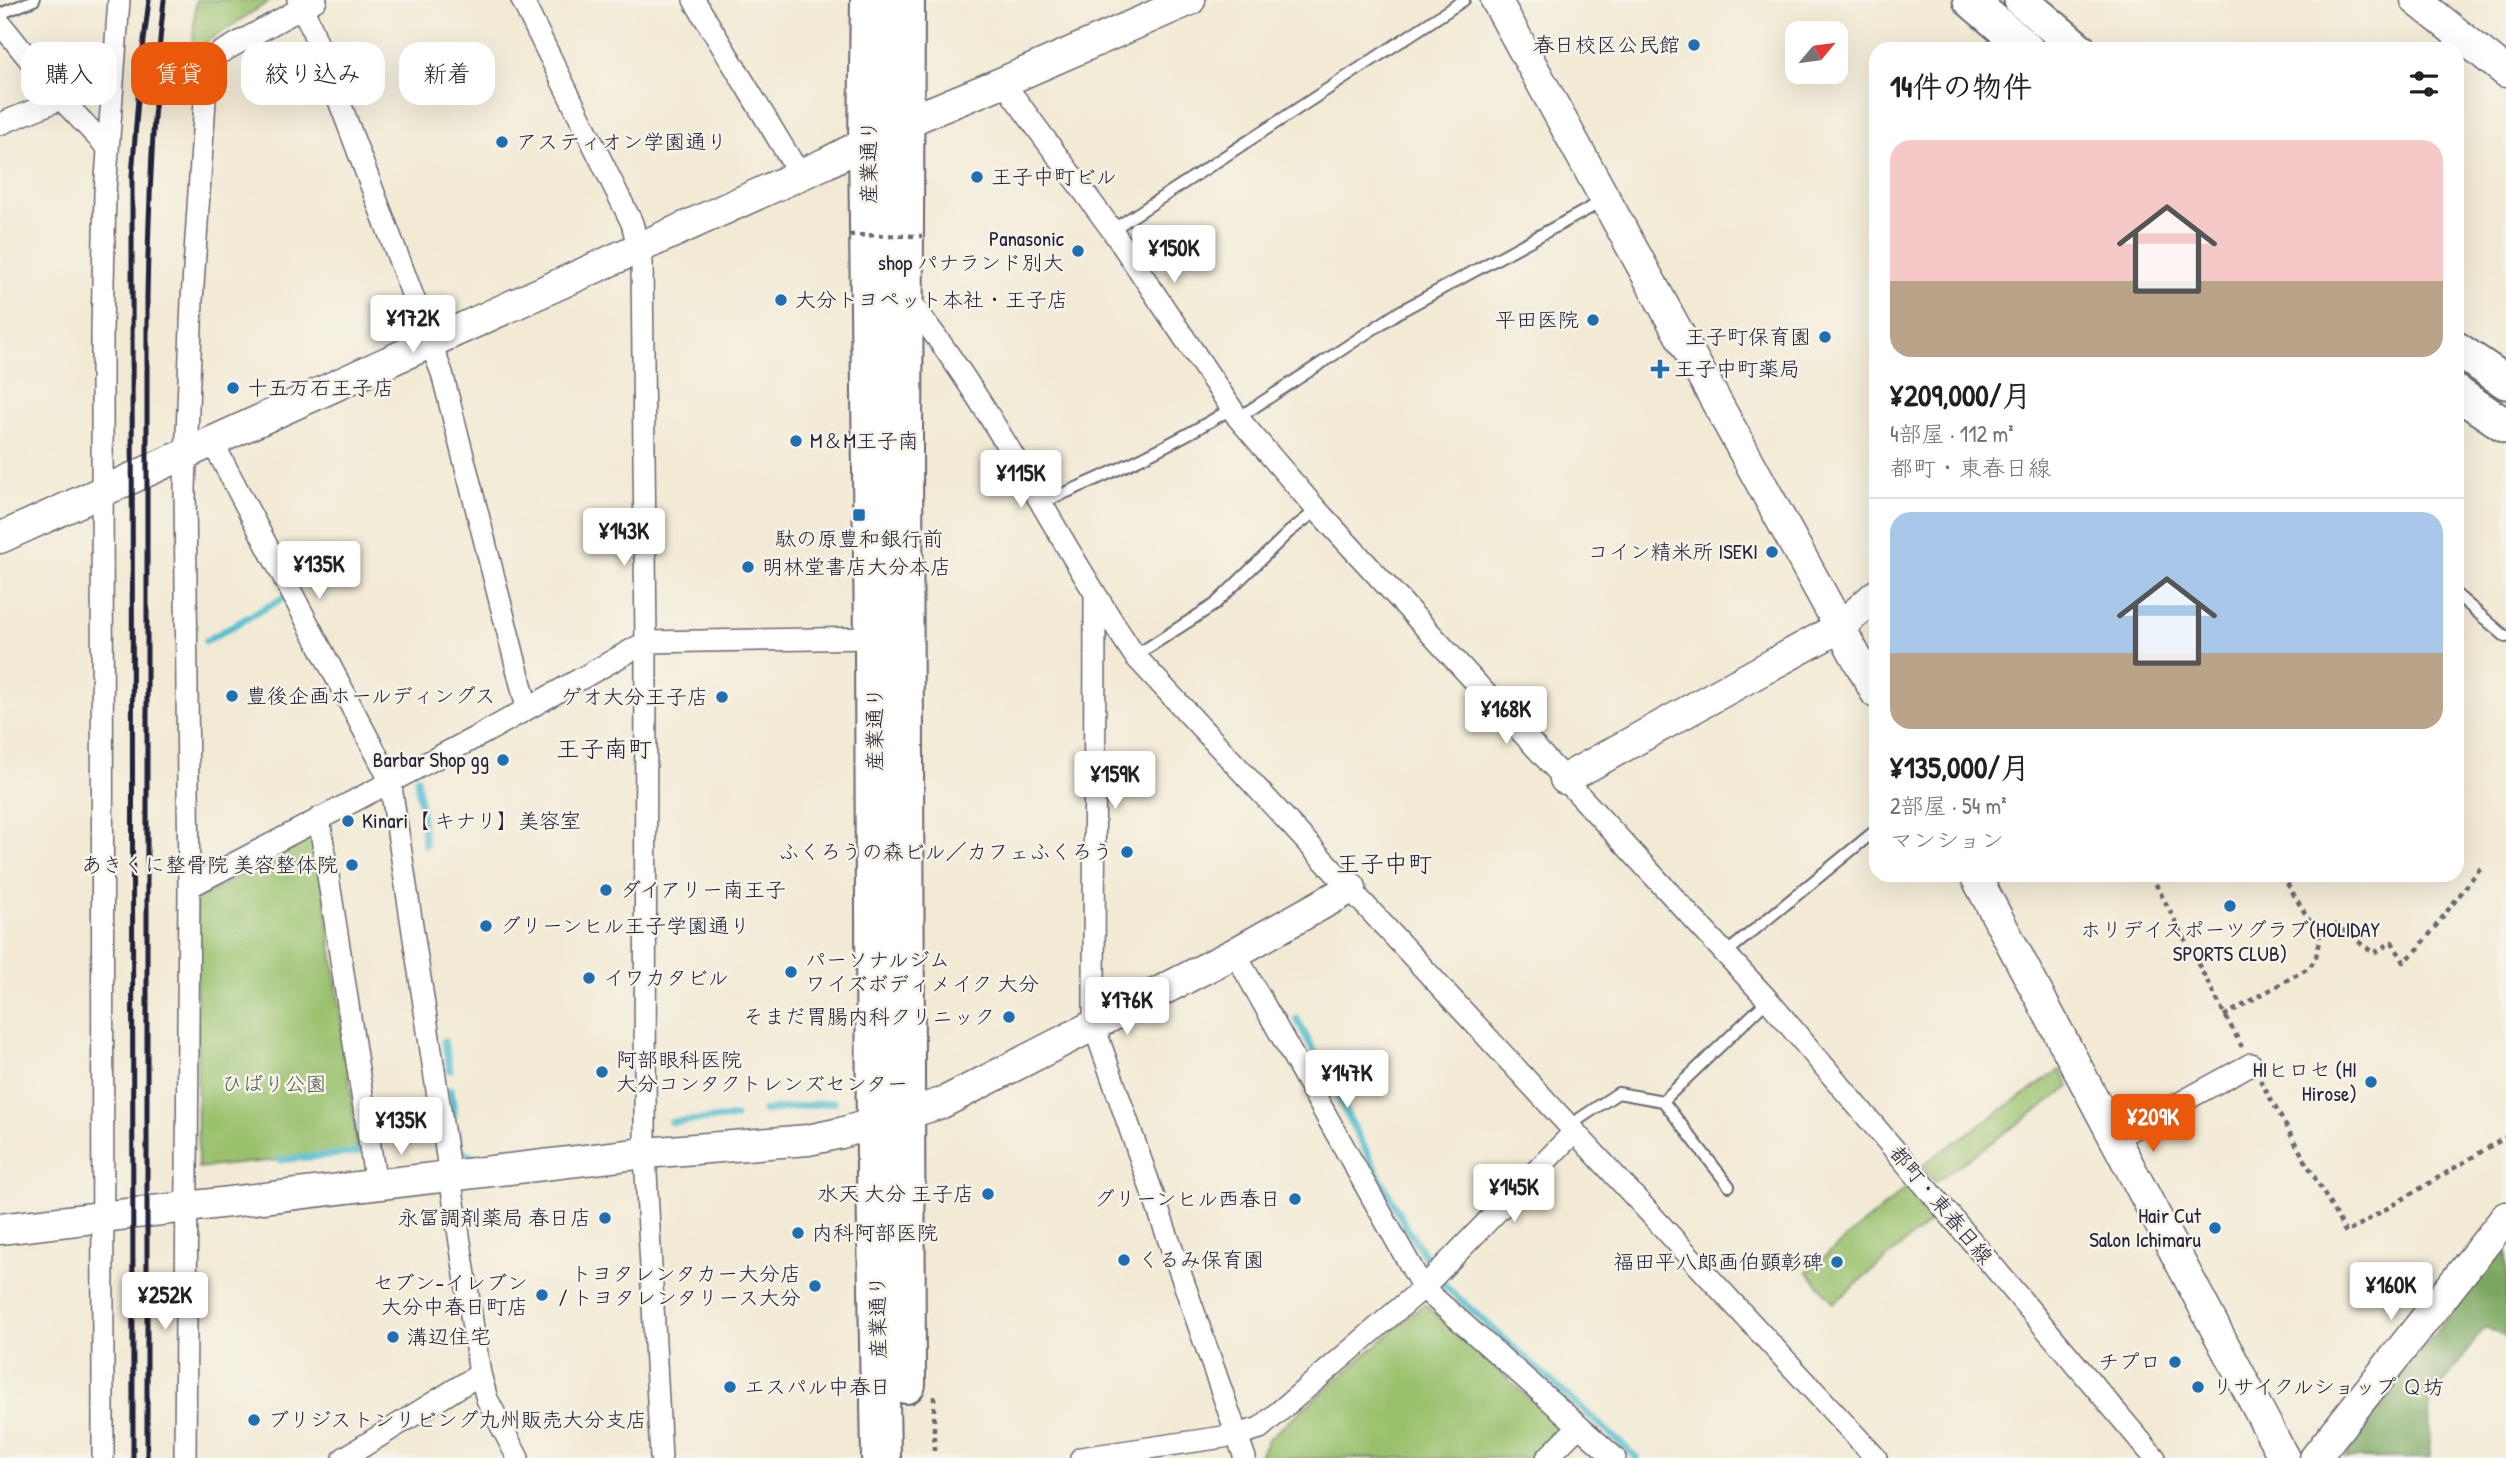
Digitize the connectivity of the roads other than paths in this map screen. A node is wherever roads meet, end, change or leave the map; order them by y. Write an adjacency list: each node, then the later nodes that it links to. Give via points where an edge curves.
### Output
1 (34, 0): 14 (lane)
2 (119, 0): 26 (street)
3 (522, 0): 30 (street)
4 (694, 0): 27 (street)
5 (870, 0): 25 (highway, 産業通り)
6 (905, 0): 23 (highway, 産業通り)
7 (1190, 0): 20 (street)
8 (1464, 0): 29 (lane)
9 (1496, 0): 28 (street)
10 (1970, 0): 16 (main road)
11 (2021, 0): 17 (main road)
12 (2416, 0): 19 (street)
13 (306, 3): 32 (street); 38 (street, via 218,54 207,70 192,300)
14 (0, 14)
15 (0, 23): 18 (street)
16 (2019, 42)
17 (2071, 42)
18 (21, 49)
19 (2506, 72)
20 (1003, 82): 23 (street); 29 (street, 都町・東春日線)
21 (46, 105): 24 (street)
22 (67, 105): 26 (street)
23 (904, 123): 25 (street); 31 (highway, 産業通り)
24 (0, 124)
25 (868, 142): 27 (street); 48 (highway, 産業通り)
26 (108, 148): 39 (street, via 102,331)
27 (800, 175): 30 (street)
28 (1605, 200): 36 (lane, via 1399,312); 46 (street)
29 (1112, 230): 36 (street, 都町・東春日線)
30 (640, 247): 32 (street); 49 (street)
31 (905, 296): 40 (street, via 983,403); 66 (highway, 産業通り)
32 (430, 342): 38 (street); 52 (street, via 442,373)
33 (2464, 354): 34 (main road)
34 (2506, 382)
35 (2464, 398): 37 (main road)
36 (1235, 414): 40 (lane); 41 (street, 都町・東春日線)
37 (2506, 426)
38 (199, 448): 39 (street); 54 (street); 58 (street)
39 (104, 491): 42 (street); 74 (street)
40 (1041, 503): 43 (street)
41 (1317, 510): 50 (lane, via 1214,605); 53 (street, 都町・東春日線)
42 (0, 538)
43 (1095, 596): 50 (street); 63 (street)
44 (1869, 601): 46 (street)
45 (2464, 601): 47 (lane)
46 (1840, 627): 51 (street); 53 (street)
47 (2506, 637)
48 (874, 638): 49 (street); 66 (highway, 産業通り)
49 (646, 642): 52 (street); 69 (street)
50 (1135, 656): 59 (street)
51 (1869, 680)
52 (527, 708): 54 (street)
53 (1565, 779): 61 (street, 都町・東春日線)
54 (390, 780): 55 (street); 70 (street)
55 (319, 818): 58 (street); 71 (street)
56 (1869, 836): 61 (lane)
57 (1979, 882): 68 (street)
58 (189, 887): 73 (street)
59 (1351, 888): 60 (street); 67 (street)
60 (1235, 953): 63 (street); 77 (street)
61 (1726, 953): 62 (street, 都町・東春日線)
62 (1768, 1000): 65 (lane); 95 (street, 都町・東春日線)
63 (1094, 1026): 66 (street, via 942,1102); 80 (street)
64 (2251, 1064): 68 (street)
65 (1663, 1101): 67 (lane, via 1618,1093); 72 (lane)
66 (891, 1119): 69 (street, via 808,1140); 87 (highway, 産業通り); 88 (highway, 産業通り)
67 (1572, 1128): 77 (street); 94 (street)
68 (2116, 1138): 96 (street)
69 (645, 1153): 70 (street); 86 (street)
70 (450, 1177): 71 (street); 78 (street)
71 (376, 1185): 73 (street)
72 (1729, 1186)
73 (187, 1207): 74 (street); 83 (street)
74 (101, 1217): 76 (street); 82 (street)
75 (2506, 1217): 97 (street)
76 (0, 1229)
77 (1423, 1288): 79 (street); 80 (street, via 1260,1428)
78 (480, 1374): 84 (street); 85 (street, via 487,1399)
79 (1579, 1426): 92 (street); 93 (street)
80 (1237, 1435): 81 (street); 91 (street)
81 (1212, 1439): 89 (street); 90 (street)
82 (103, 1458)
83 (186, 1458)
84 (344, 1458)
85 (518, 1458)
86 (661, 1458)
87 (881, 1458)
88 (906, 1458)
89 (1081, 1458)
90 (1193, 1458)
91 (1245, 1458)
92 (1547, 1458)
93 (1615, 1458)
94 (1876, 1458)
95 (2155, 1458)
96 (2284, 1458)
97 (2315, 1458)

